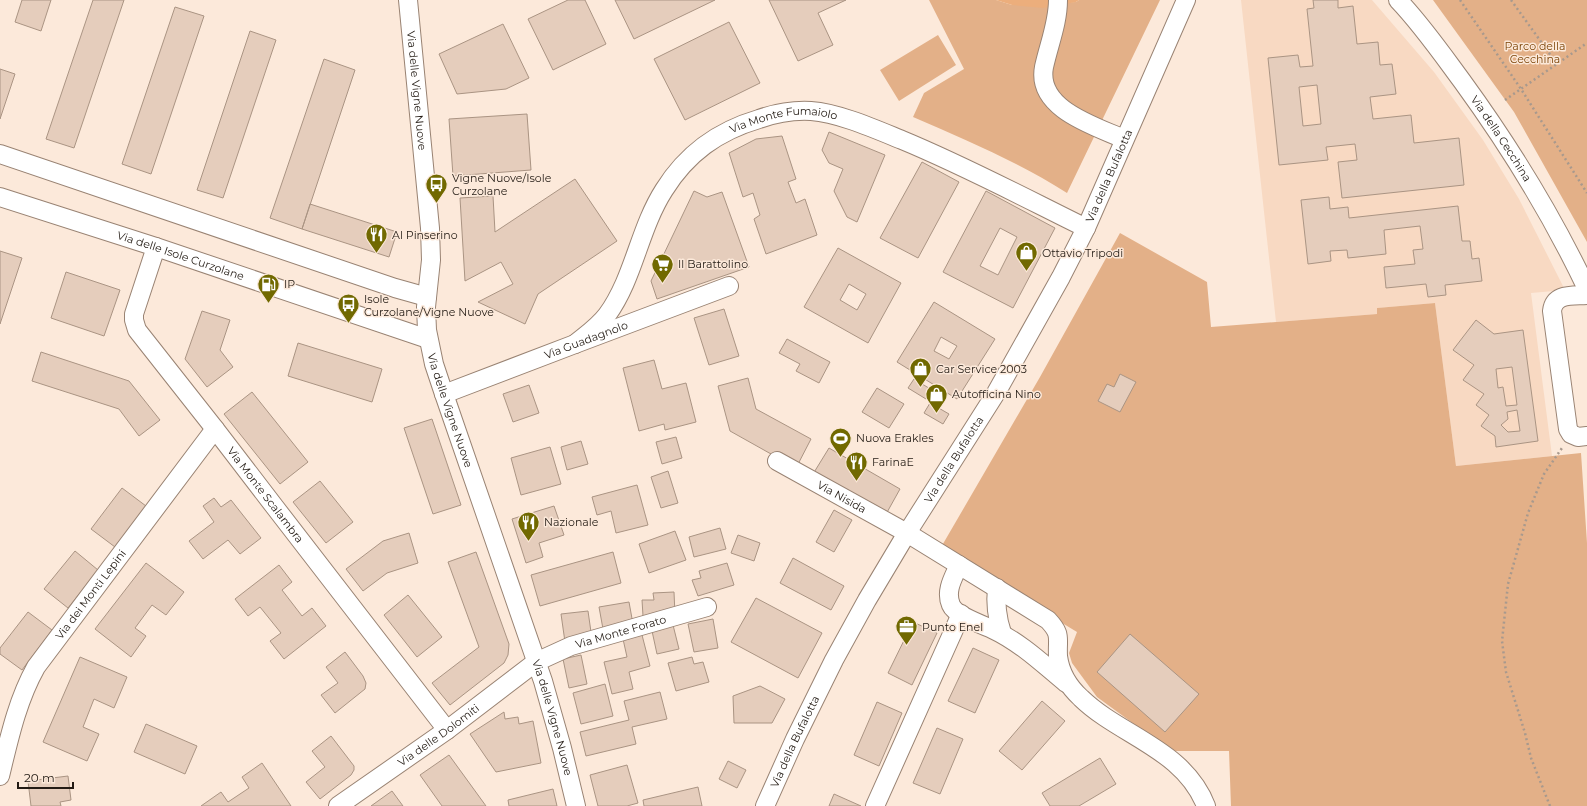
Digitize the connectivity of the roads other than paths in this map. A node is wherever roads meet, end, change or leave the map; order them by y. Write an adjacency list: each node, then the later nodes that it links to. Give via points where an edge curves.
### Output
1 (408, 0): 13 (street, Via delle Vigne Nuove, via 430,228)
2 (1058, 0): 5 (street, via 1044,68 1045,85 1054,101 1067,113)
3 (1186, 0): 5 (street, Via della Bufalotta)
4 (1398, 0): 11 (street, Via della Cecchina, via 1444,56 1495,126 1545,207)
5 (1124, 139): 8 (street, Via della Bufalotta)
6 (0, 154): 13 (street)
7 (0, 197): 9 (street, Via delle Isole Curzolane)
8 (1086, 228): 15 (street, Via Monte Fumaiolo, via 976,173 880,131 824,113 780,113 719,134 701,146 683,164 654,206 625,282 612,307 599,325); 20 (street, Via della Bufalotta, via 996,393)
9 (156, 247): 14 (street, Via delle Isole Curzolane); 17 (street, Via Monte Scalambra, via 134,314 135,325)
10 (728, 286): 15 (street, Via Guadagnolo)
11 (1587, 289)
12 (1587, 295): 18 (street, via 1556,299 1552,311 1568,429)
13 (427, 297): 14 (street, Via delle Vigne Nuove)
14 (428, 339): 16 (street, Via delle Vigne Nuove)
15 (574, 344): 16 (street, Via Guadagnolo)
16 (444, 394): 26 (street, Via delle Vigne Nuove)
17 (216, 429): 28 (street, Via Monte Scalambra); 29 (street, Via dei Monti Lepini, via 36,667 24,690 14,719)
18 (1579, 435)
19 (777, 461): 20 (street, Via Nisida)
20 (907, 533): 21 (street, Via Nisida); 32 (street, Via della Bufalotta, via 834,660)
21 (959, 565): 22 (street, Via Nisida); 24 (street, via 949,586 948,596 951,607)
22 (997, 588): 25 (street, via 997,617); 27 (street, Via Nisida, via 1048,620 1057,630 1058,656 1062,672)
23 (707, 608): 26 (street, Via Monte Forato, via 571,646)
24 (961, 614): 25 (street); 33 (street)
25 (1002, 633): 27 (street)
26 (536, 662): 28 (street, Via delle Dolomiti); 31 (street, Via delle Vigne Nuove, via 562,748)
27 (1071, 686): 34 (street, via 1080,698 1097,711 1174,762 1191,780)
28 (447, 730): 30 (street, Via delle Dolomiti)
29 (0, 776)
30 (338, 806)
31 (576, 806)
32 (765, 806)
33 (875, 806)
34 (1206, 806)

